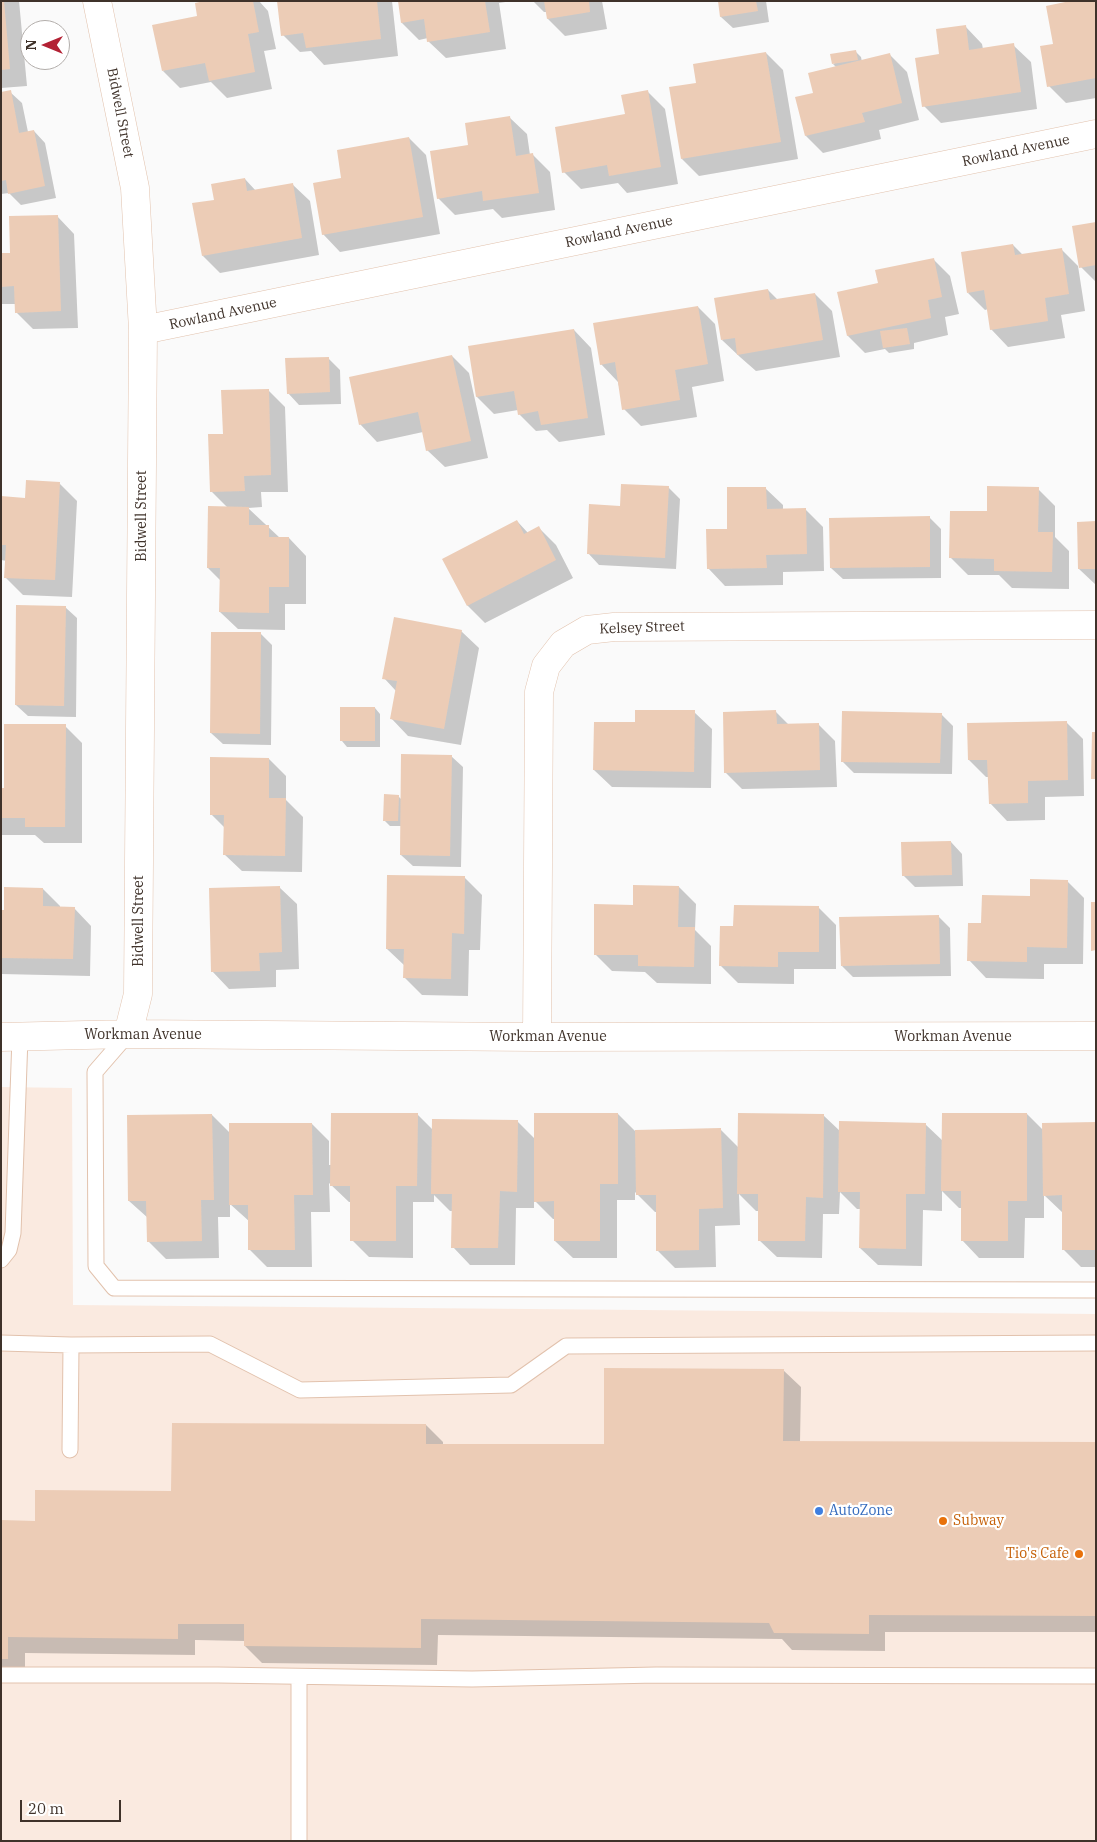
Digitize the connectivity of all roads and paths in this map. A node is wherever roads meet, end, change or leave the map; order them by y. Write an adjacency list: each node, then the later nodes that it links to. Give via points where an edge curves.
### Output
1 (98, 1): 3 (street, Bidwell Street, via 134,188)
2 (1096, 134): 3 (street, Rowland Avenue)
3 (143, 330): 5 (street, Bidwell Street, via 138,994)
4 (1096, 625): 8 (street, Kelsey Street, via 614,626 586,630 563,644 546,666 539,692)
5 (128, 1034): 7 (street, Workman Avenue); 8 (street, Workman Avenue); 10 (lane, via 95,1072 96,1266 114,1288)
6 (1096, 1036): 8 (street, Workman Avenue)
7 (11, 1037): 9 (lane, via 13,1233 10,1250)
8 (537, 1037)
9 (1, 1260)
10 (1096, 1290)
11 (1, 1343): 13 (lane)
12 (1096, 1343): 13 (lane, via 566,1346 511,1385 300,1390 210,1344)
13 (71, 1345): 14 (lane)
14 (70, 1450)
15 (1, 1675): 17 (lane)
16 (1096, 1676): 17 (lane)
17 (299, 1677): 18 (lane)
18 (299, 1841)

